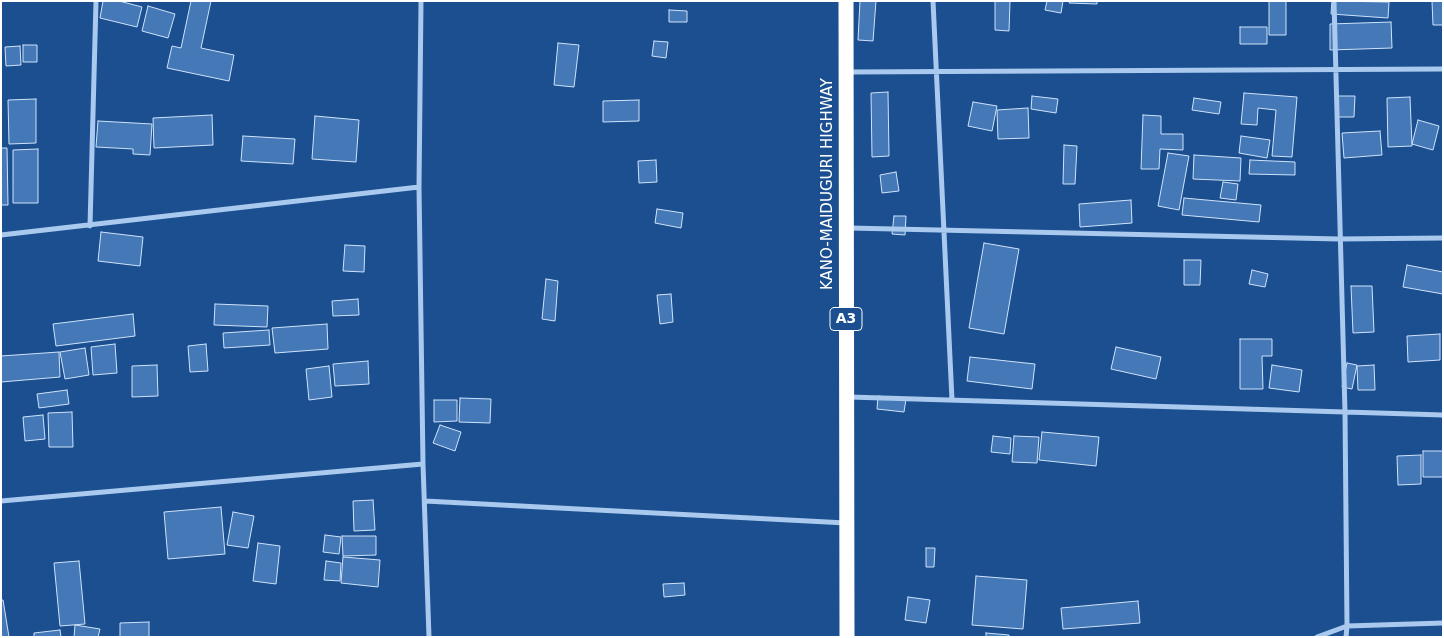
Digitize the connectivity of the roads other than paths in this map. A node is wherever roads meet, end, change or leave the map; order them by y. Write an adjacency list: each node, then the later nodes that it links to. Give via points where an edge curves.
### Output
1 (96, 1): 11 (street)
2 (421, 1): 10 (street)
3 (846, 1): 8 (highway, KANO-MAIDUGURI HIGHWAY / A3)
4 (933, 1): 9 (street)
5 (1334, 1): 7 (street)
6 (1443, 69): 7 (street)
7 (1336, 70): 9 (street); 16 (street)
8 (846, 72): 9 (street); 12 (highway, KANO-MAIDUGURI HIGHWAY / A3)
9 (935, 72): 13 (street)
10 (419, 187): 11 (street); 21 (street)
11 (90, 226): 14 (street)
12 (846, 228): 13 (street); 17 (highway, KANO-MAIDUGURI HIGHWAY / A3)
13 (944, 231): 16 (street); 18 (street)
14 (1, 235)
15 (1443, 238): 16 (street)
16 (1339, 239): 19 (street)
17 (846, 397): 18 (street); 24 (highway, KANO-MAIDUGURI HIGHWAY / A3)
18 (952, 400): 19 (street)
19 (1345, 412): 20 (street); 26 (street)
20 (1443, 415)
21 (423, 464): 22 (street); 23 (street)
22 (1, 501)
23 (425, 501): 24 (street); 27 (street)
24 (847, 523): 28 (highway, KANO-MAIDUGURI HIGHWAY / A3)
25 (1443, 623): 26 (street)
26 (1347, 626): 29 (street); 30 (street)
27 (429, 637)
28 (847, 637)
29 (1317, 637)
30 (1346, 637)

